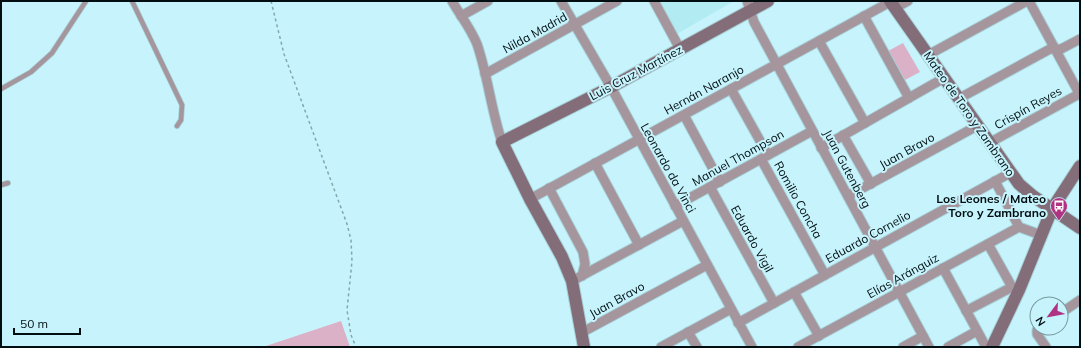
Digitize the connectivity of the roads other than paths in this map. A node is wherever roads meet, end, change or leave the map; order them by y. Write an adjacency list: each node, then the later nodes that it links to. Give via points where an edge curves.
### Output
1 (86, 1): 25 (lane, via 52,54 31,72)
2 (132, 1): 32 (lane, via 182,105 181,120)
3 (452, 1): 13 (street)
4 (488, 1): 13 (street)
5 (561, 1): 15 (street, Leonardo da Vinci)
6 (617, 1): 15 (street, Nilda Madrid)
7 (654, 1): 18 (street)
8 (768, 1): 12 (street, Luis Cruz Martínez)
9 (908, 1): 11 (street, Hernán Naranjo)
10 (1028, 1): 19 (street); 20 (street)
11 (892, 4): 14 (street, Hernán Naranjo); 20 (street, Mateo de Toro y Zambrano)
12 (748, 6): 18 (street, Luis Cruz Martínez); 21 (street, Juan Gutenberg)
13 (461, 16): 22 (street, via 476,43)
14 (864, 16): 17 (street, Hernán Naranjo); 28 (street)
15 (575, 24): 22 (street, Nilda Madrid); 24 (street, Leonardo da Vinci)
16 (1080, 39): 19 (street)
17 (819, 41): 21 (street, Hernán Naranjo); 31 (street)
18 (680, 49): 24 (street, Luis Cruz Martínez)
19 (1055, 50): 27 (street); 29 (street, via 1050,50)
20 (928, 55): 23 (street, Mateo de Toro y Zambrano)
21 (776, 64): 26 (street, Hernán Naranjo); 34 (street, Juan Gutenberg)
22 (485, 74): 37 (street)
23 (944, 78): 28 (street); 29 (street, Mateo de Toro y Zambrano)
24 (610, 87): 36 (street, Leonardo da Vinci); 37 (street, Luis Cruz Martínez)
25 (1, 88)
26 (731, 89): 30 (street, Hernán Naranjo); 40 (street, Romilio Concha)
27 (1080, 94): 38 (street, Crispín Reyes)
28 (909, 98): 31 (street)
29 (958, 99): 33 (street, Mateo de Toro y Zambrano)
30 (684, 115): 36 (street, Hernán Naranjo); 45 (street)
31 (865, 123): 35 (street)
32 (177, 126)
33 (977, 126): 38 (street, Mateo de Toro y Zambrano); 47 (street, Juan Bravo)
34 (812, 131): 39 (street, Juan Gutenberg); 40 (street, Manuel Thompson)
35 (844, 135): 39 (street); 47 (street)
36 (639, 140): 41 (street, Hernán Naranjo); 53 (street, Leonardo da Vinci)
37 (502, 142): 52 (street)
38 (989, 143): 43 (street, Mateo de Toro y Zambrano)
39 (821, 148): 51 (street, Juan Gutenberg)
40 (765, 157): 45 (street, Manuel Thompson); 64 (street, Romilio Concha)
41 (595, 164): 50 (street, Hernán Naranjo); 59 (street)
42 (1080, 166): 54 (street)
43 (1010, 173): 44 (street, Eduardo Cornelio); 54 (street, Mateo de Toro y Zambrano, via 1024,189)
44 (995, 181): 57 (street, Mateo de Toro y Zambrano); 61 (street, Eduardo Cornelio)
45 (720, 182): 49 (street, Manuel Thompson)
46 (8, 183): 48 (lane)
47 (871, 184): 51 (street, Juan Bravo)
48 (1, 185)
49 (710, 187): 53 (street, Manuel Thompson); 70 (street, Eduardo Vigil)
50 (550, 188): 52 (street, Hernán Naranjo); 65 (street, via 583,252 585,264)
51 (848, 196): 61 (street, Juan Gutenberg)
52 (530, 199): 65 (street)
53 (675, 206): 55 (street, Leonardo da Vinci)
54 (1052, 209): 56 (street, Mateo de Toro y Zambrano); 58 (street)
55 (683, 221): 59 (street); 62 (street, Leonardo da Vinci)
56 (1079, 225)
57 (1019, 227): 58 (street); 60 (street, Elías Aránguiz)
58 (1041, 235): 66 (street)
59 (639, 244): 65 (street)
60 (988, 244): 63 (street, Elías Aránguiz); 66 (street)
61 (875, 247): 64 (street, Eduardo Cornelio); 68 (street, Juan Gutenberg)
62 (707, 265): 72 (street, Leonardo da Vinci); 77 (street, Juan Bravo)
63 (943, 268): 68 (street, Elías Aránguiz); 73 (street)
64 (826, 275): 67 (street, Eduardo Cornelio)
65 (577, 279): 77 (street)
66 (1016, 288): 73 (street); 90 (street)
67 (794, 292): 70 (street, Eduardo Cornelio); 78 (street)
68 (899, 292): 78 (street, Elías Aránguiz); 79 (street, Juan Gutenberg)
69 (1080, 300): 71 (street)
70 (774, 303): 74 (street, Eduardo Cornelio)
71 (1069, 308)
72 (731, 309): 74 (street, Leonardo da Vinci); 76 (street)
73 (966, 312): 75 (street)
74 (738, 322): 84 (street, Leonardo da Vinci)
75 (977, 331): 88 (street); 89 (street)
76 (688, 332): 82 (street); 83 (street)
77 (581, 333): 81 (street)
78 (819, 336): 85 (street, Elías Aránguiz)
79 (923, 336): 86 (street); 87 (street, Juan Gutenberg)
80 (1038, 336): 91 (street)
81 (584, 347)
82 (660, 347)
83 (696, 347)
84 (752, 347)
85 (798, 347)
86 (903, 347)
87 (929, 347)
88 (948, 347)
89 (986, 347)
90 (992, 347)
91 (1046, 347)

